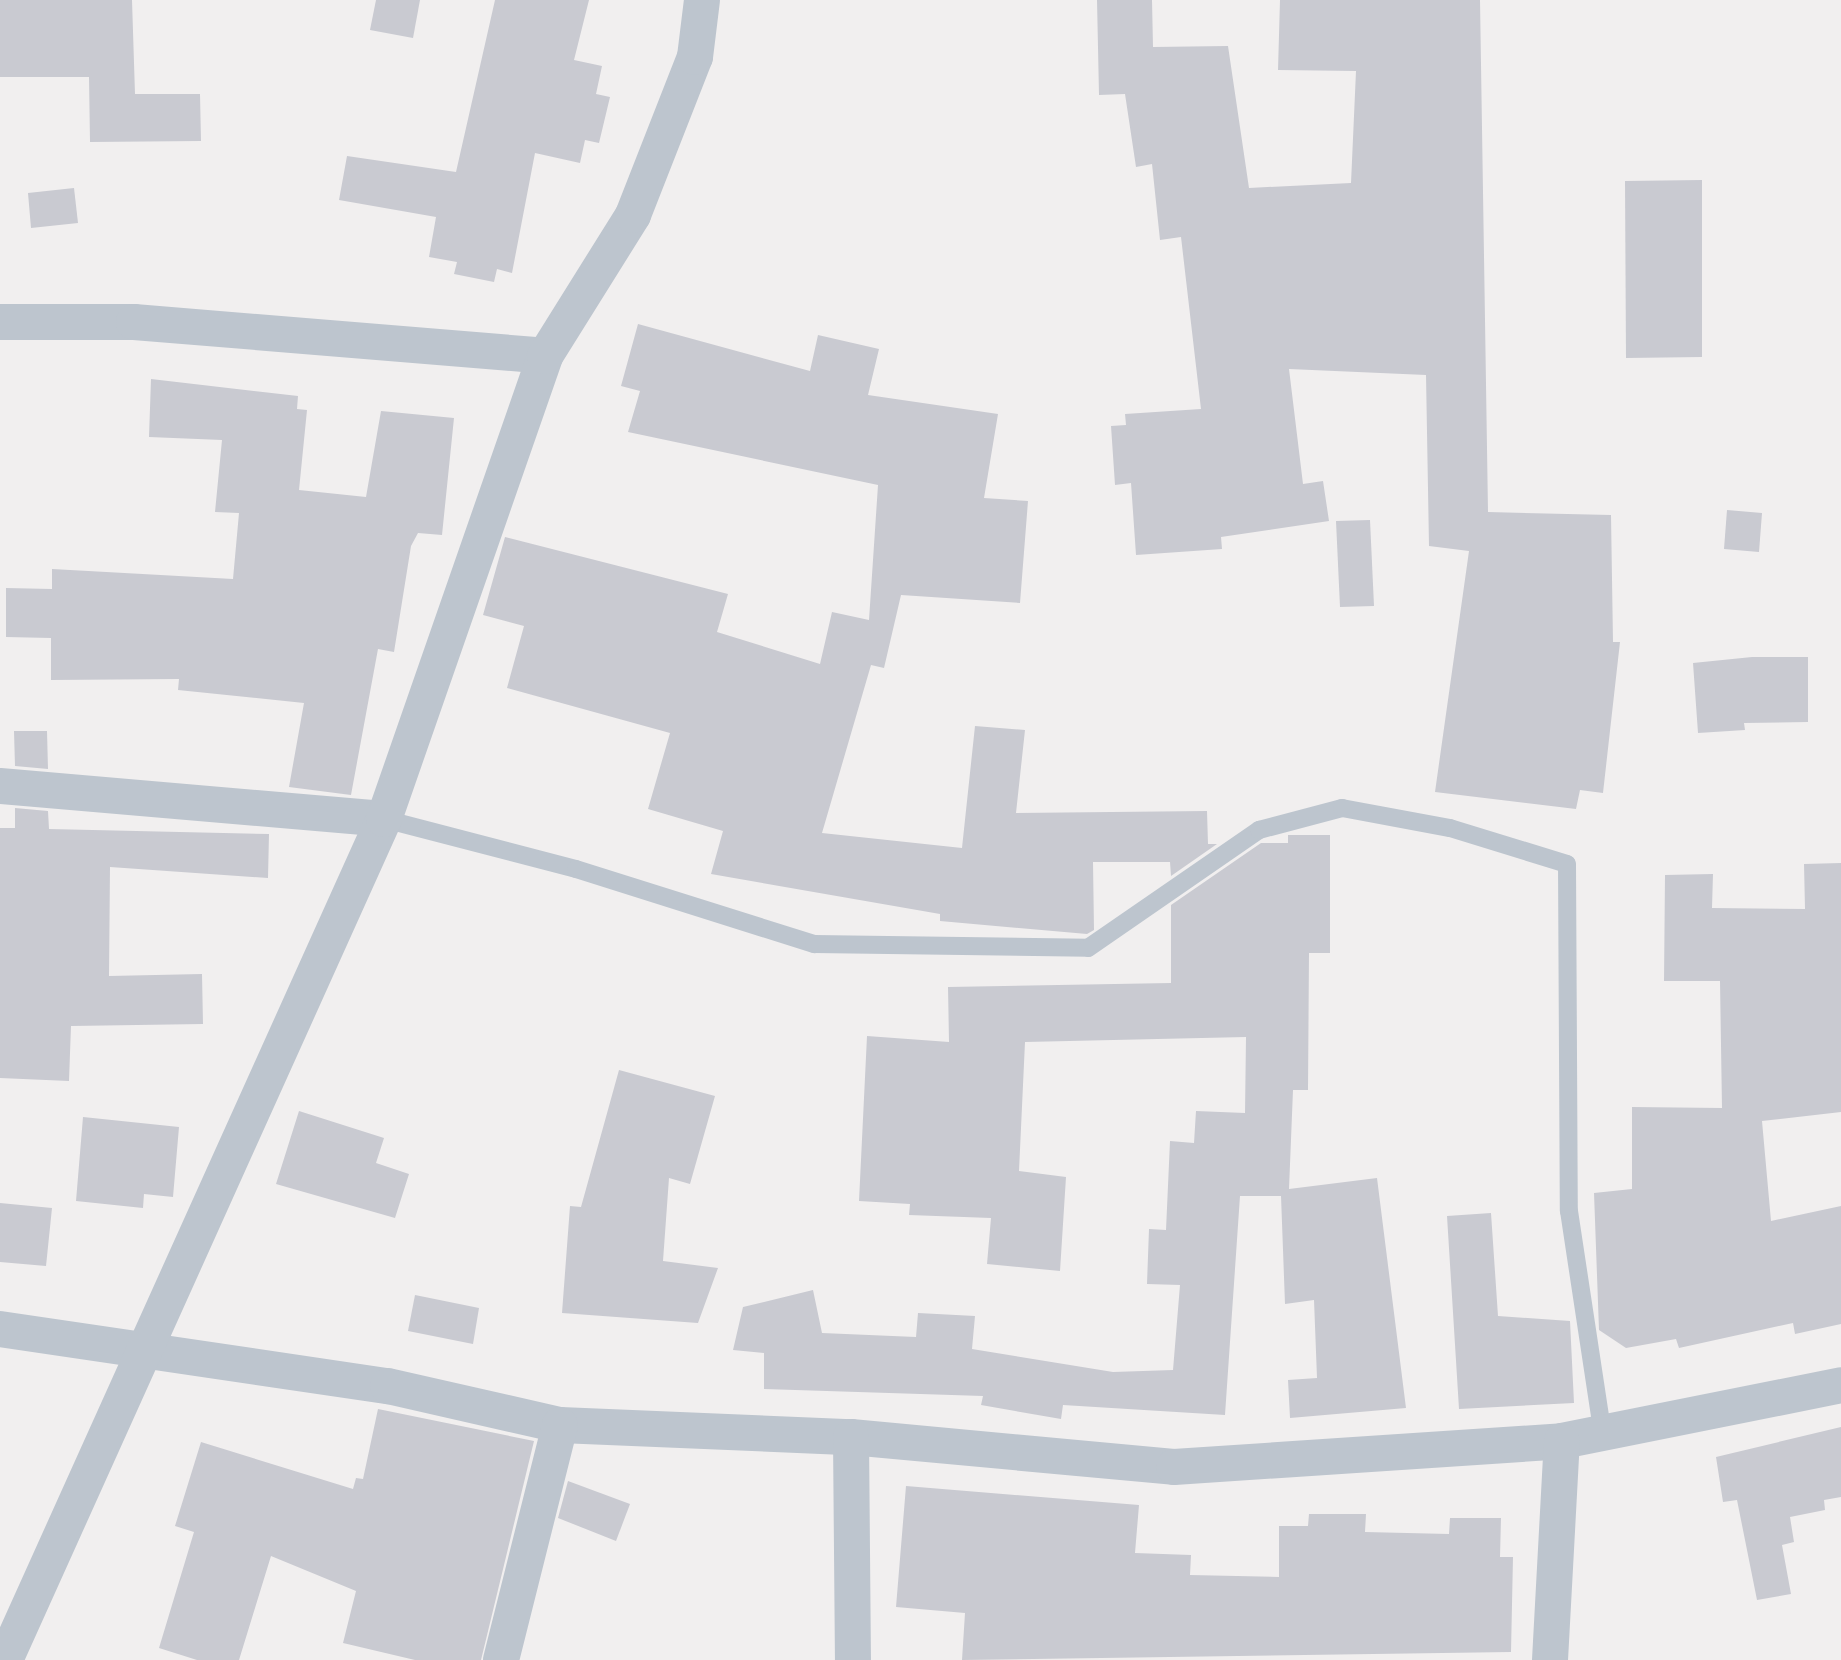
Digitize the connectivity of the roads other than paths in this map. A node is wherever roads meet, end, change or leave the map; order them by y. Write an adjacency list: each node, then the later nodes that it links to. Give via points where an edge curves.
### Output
1 (702, 0): 3 (street, via 695,57 633,215)
2 (0, 322): 3 (street, via 134,322)
3 (545, 356): 5 (street)
4 (0, 786): 5 (street)
5 (384, 819): 7 (street); 10 (lane, via 829,945 1088,948 1259,830 1342,808 1450,828 1567,864 1569,1211)
6 (0, 1329): 7 (street)
7 (149, 1348): 9 (street, via 388,1386); 13 (street)
8 (1841, 1385): 10 (street)
9 (560, 1425): 11 (street); 14 (street)
10 (1602, 1429): 12 (street)
11 (851, 1437): 12 (street, via 1174,1467); 15 (street)
12 (1562, 1441): 16 (street)
13 (5, 1660)
14 (501, 1660)
15 (853, 1660)
16 (1550, 1660)

